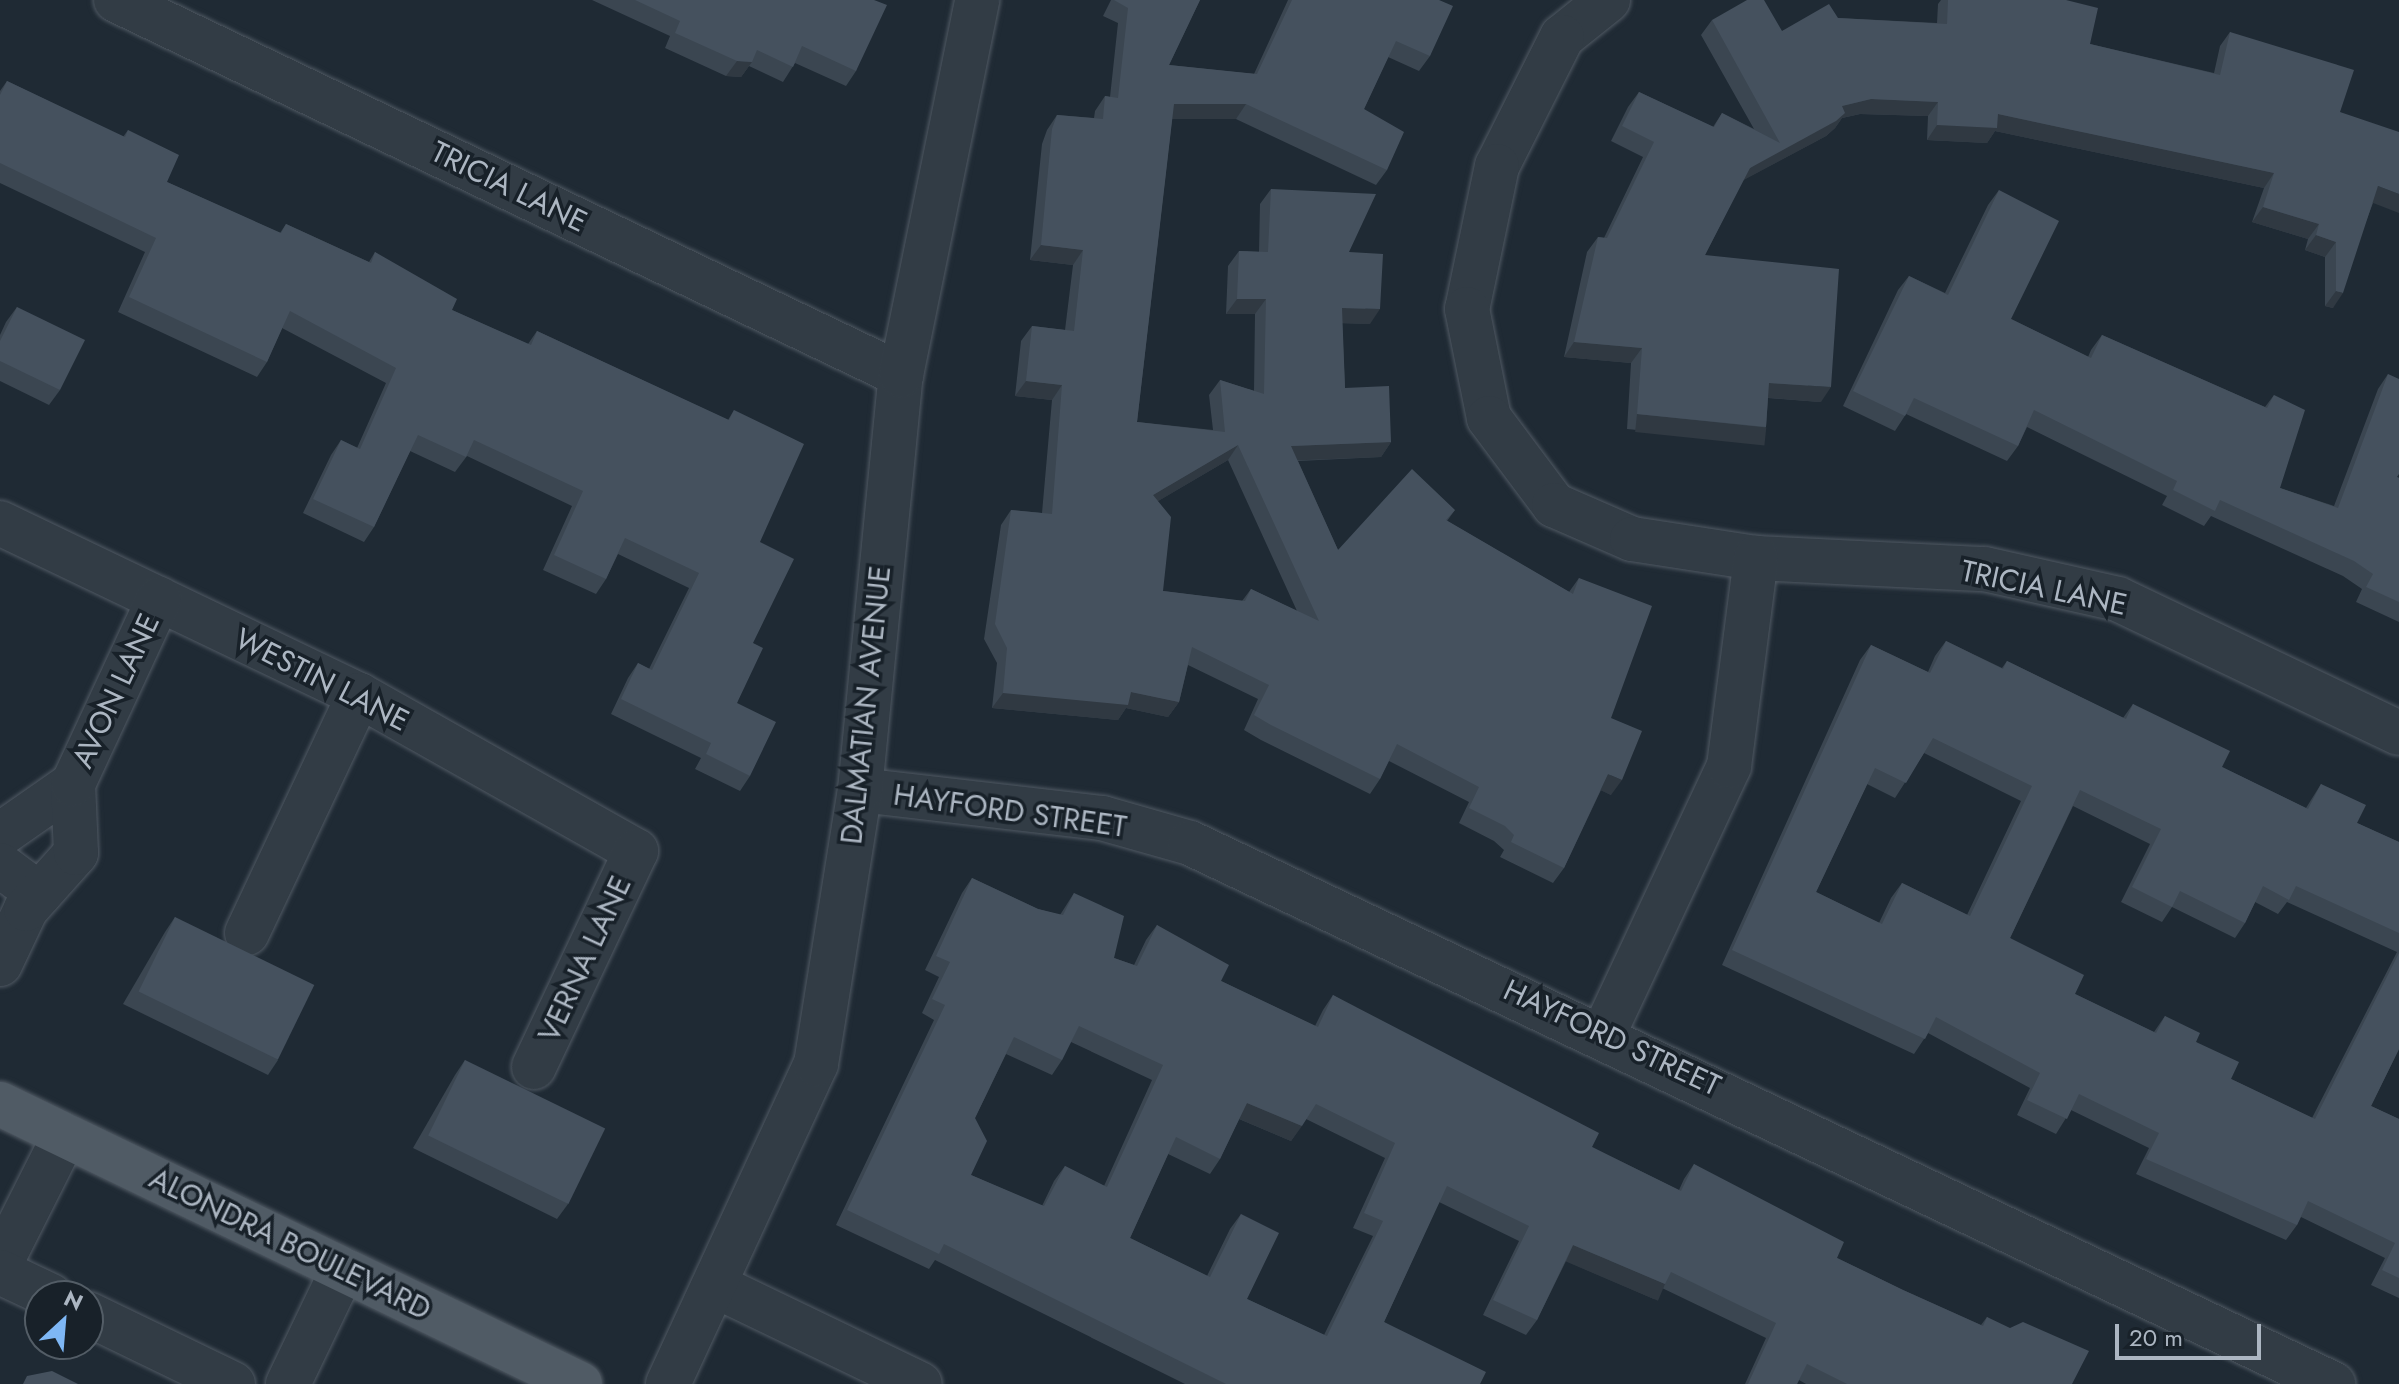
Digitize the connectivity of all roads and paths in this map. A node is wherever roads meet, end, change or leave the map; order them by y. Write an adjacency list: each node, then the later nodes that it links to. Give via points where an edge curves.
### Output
1 (116, 0): 4 (street, TRICIA LANE)
2 (977, 0): 4 (street, DALMATIAN AVENUE)
3 (1608, 0): 6 (street, TRICIA LANE, via 1562,37 1497,166 1467,309 1489,418 1554,505 1632,539)
4 (901, 375): 11 (street, DALMATIAN AVENUE)
5 (0, 523): 7 (street, WESTIN LANE)
6 (1756, 558): 9 (street, TRICIA LANE, via 1985,569 2118,599); 18 (street, via 1729,766)
7 (159, 599): 8 (street, WESTIN LANE); 10 (street, AVON LANE)
8 (359, 695): 13 (street, WESTIN LANE); 16 (street)
9 (2399, 733)
10 (73, 784): 12 (street, AVON LANE); 15 (street, AVON LANE, via 76,853)
11 (860, 790): 18 (street, HAYFORD STREET, via 1102,818 1190,843); 26 (street, DALMATIAN AVENUE, via 816,1064)
12 (0, 835)
13 (636, 851): 19 (street, VERNA LANE)
14 (0, 865): 15 (street)
15 (39, 894): 17 (street, AVON LANE)
16 (247, 933)
17 (0, 964)
18 (1604, 1033): 33 (street, HAYFORD STREET)
19 (534, 1067)
20 (0, 1104): 21 (main road, ALONDRA BOULEVARD)
21 (65, 1135): 22 (street); 23 (main road, ALONDRA BOULEVARD)
22 (0, 1264)
23 (343, 1269): 29 (street); 30 (main road, ALONDRA BOULEVARD)
24 (0, 1272): 25 (street)
25 (24, 1283)
26 (716, 1286): 31 (street, DALMATIAN AVENUE); 32 (street)
27 (104, 1322): 28 (street)
28 (233, 1384)
29 (288, 1384)
30 (580, 1384)
31 (668, 1384)
32 (920, 1384)
33 (2333, 1384)

